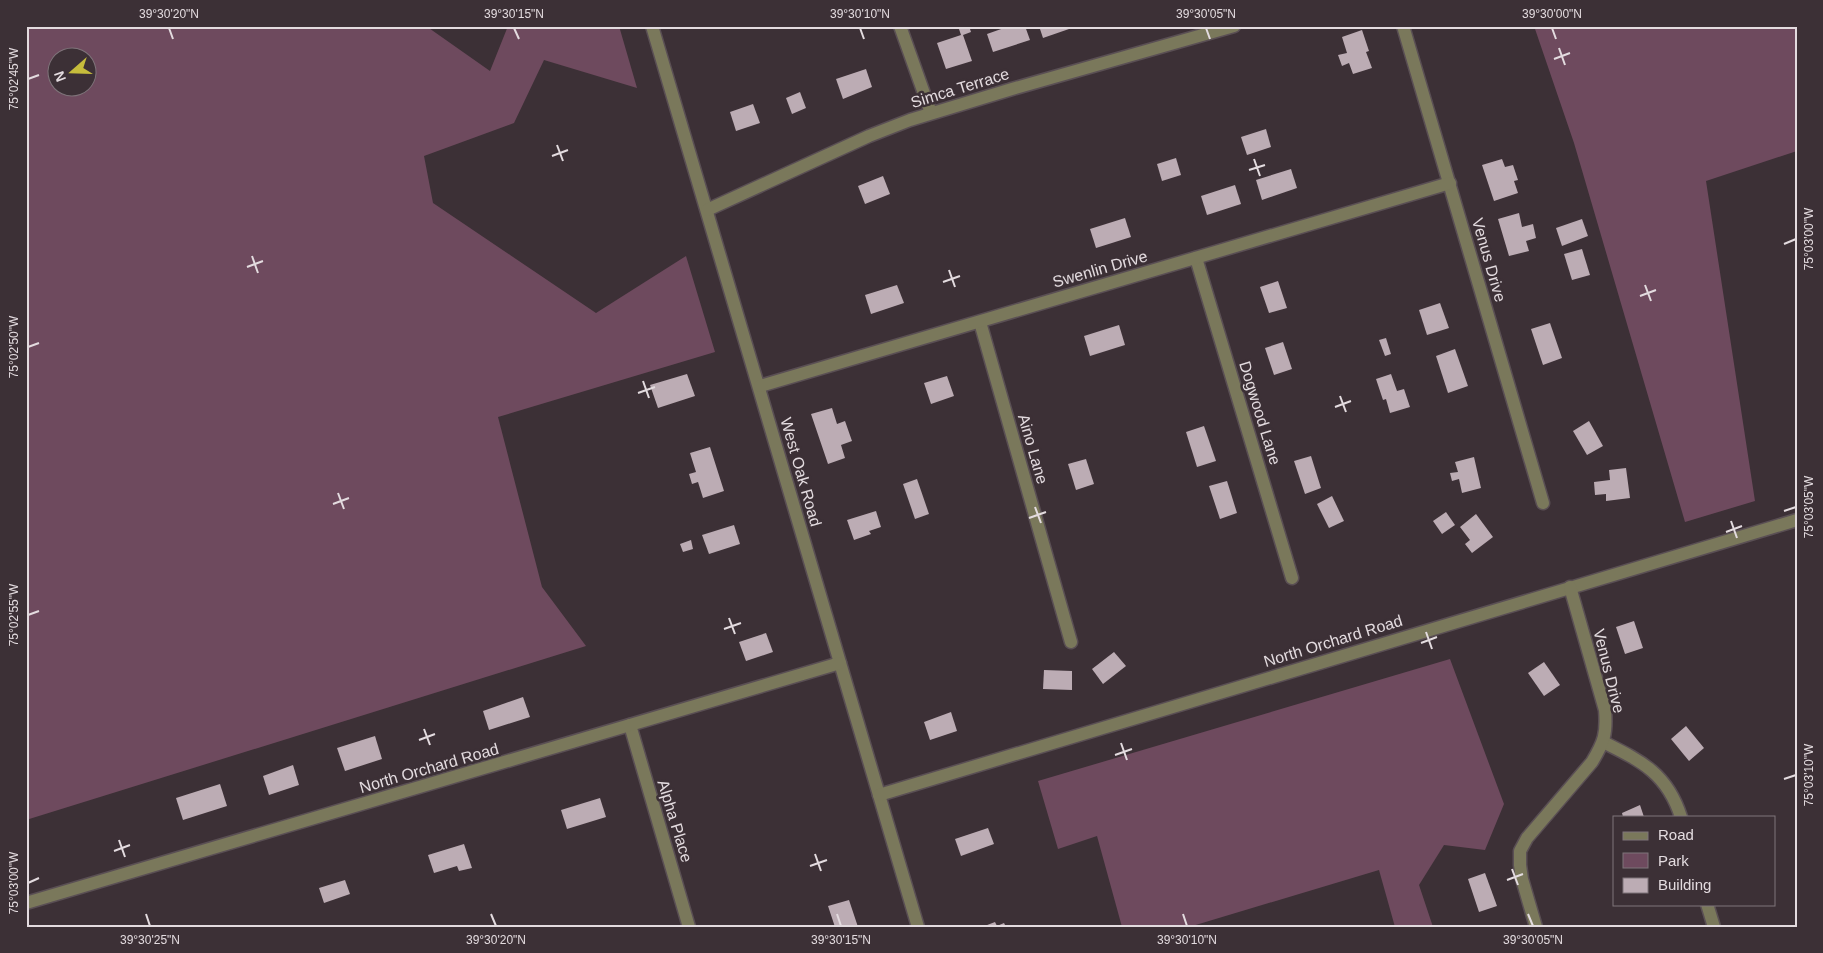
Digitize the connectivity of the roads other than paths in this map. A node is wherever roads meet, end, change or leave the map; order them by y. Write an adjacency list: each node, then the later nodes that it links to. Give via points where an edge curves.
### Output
1 (652, 26): 7 (street, West Oak Road)
2 (900, 26): 5 (street)
3 (1234, 26): 5 (street, Simca Terrace)
4 (1403, 26): 6 (street, Venus Drive)
5 (931, 113): 7 (street, Simca Terrace, via 869,136)
6 (1450, 183): 8 (street, Swenlin Drive); 11 (street, Venus Drive)
7 (707, 210): 10 (street, West Oak Road)
8 (1196, 258): 9 (street, Swenlin Drive); 13 (street, Dogwood Lane)
9 (980, 322): 10 (street, Swenlin Drive); 15 (street, Aino Lane)
10 (760, 386): 16 (street, West Oak Road)
11 (1543, 504)
12 (1797, 520): 14 (street, North Orchard Road)
13 (1292, 578)
14 (1570, 587): 18 (street, Venus Drive, via 1606,710); 19 (street, North Orchard Road)
15 (1072, 642)
16 (840, 663): 17 (street, North Orchard Road); 19 (street, West Oak Road)
17 (630, 725): 21 (street, North Orchard Road); 23 (street, Alpha Place)
18 (1603, 742): 20 (street, via 1642,762 1657,775 1669,790); 25 (street, via 1592,762 1527,838 1520,851 1522,879)
19 (880, 795): 24 (street, West Oak Road)
20 (1681, 816)
21 (26, 903)
22 (1708, 906): 26 (street)
23 (689, 927)
24 (918, 927)
25 (1536, 927)
26 (1714, 927)

